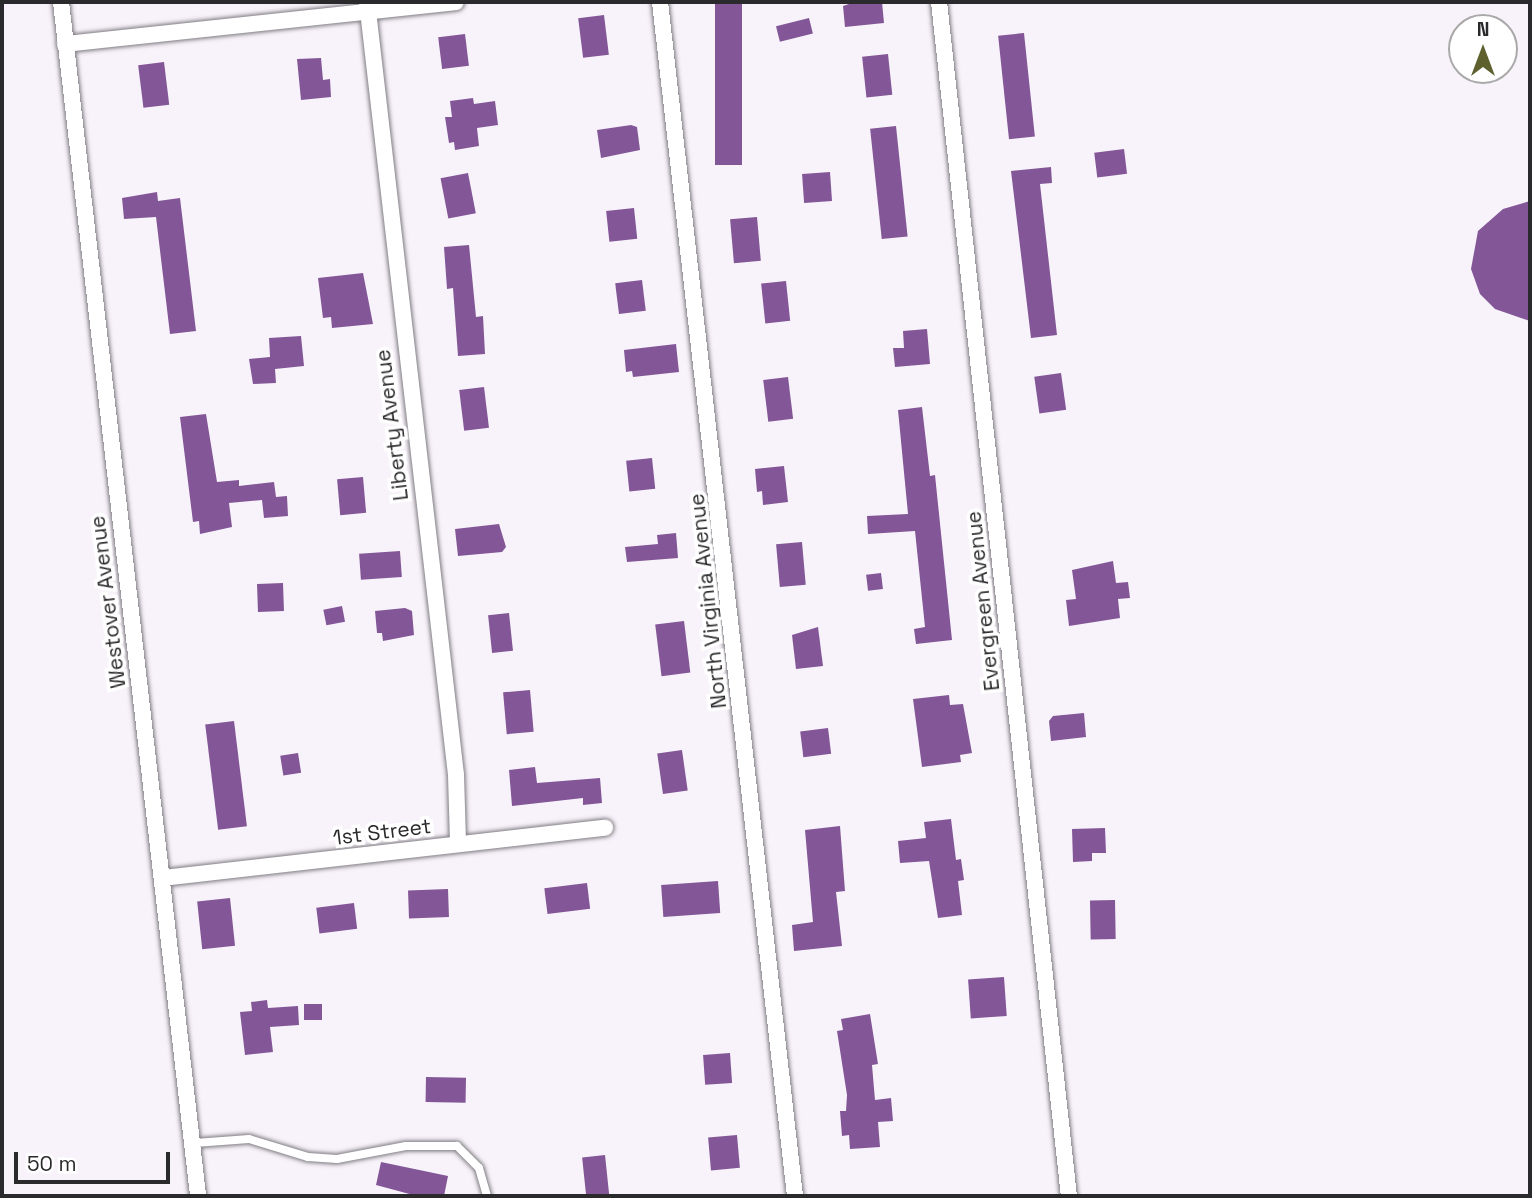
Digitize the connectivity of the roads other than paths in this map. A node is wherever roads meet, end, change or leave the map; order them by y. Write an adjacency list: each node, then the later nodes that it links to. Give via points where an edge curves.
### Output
1 (61, 2): 6 (street, Westover Avenue)
2 (456, 2): 5 (street)
3 (660, 2): 13 (street, North Virginia Avenue)
4 (939, 2): 14 (street, Evergreen Avenue)
5 (368, 7): 6 (street); 8 (street, Liberty Avenue, via 456,775)
6 (65, 44): 9 (street, Westover Avenue)
7 (605, 828): 8 (street, 1st Street)
8 (458, 844): 9 (street, 1st Street)
9 (163, 878): 10 (street, Westover Avenue)
10 (195, 1143): 11 (street, Westover Avenue); 12 (lane, via 249,1139 307,1157 337,1159 407,1146 457,1146 479,1168)
11 (198, 1196)
12 (487, 1196)
13 (795, 1196)
14 (1069, 1196)

